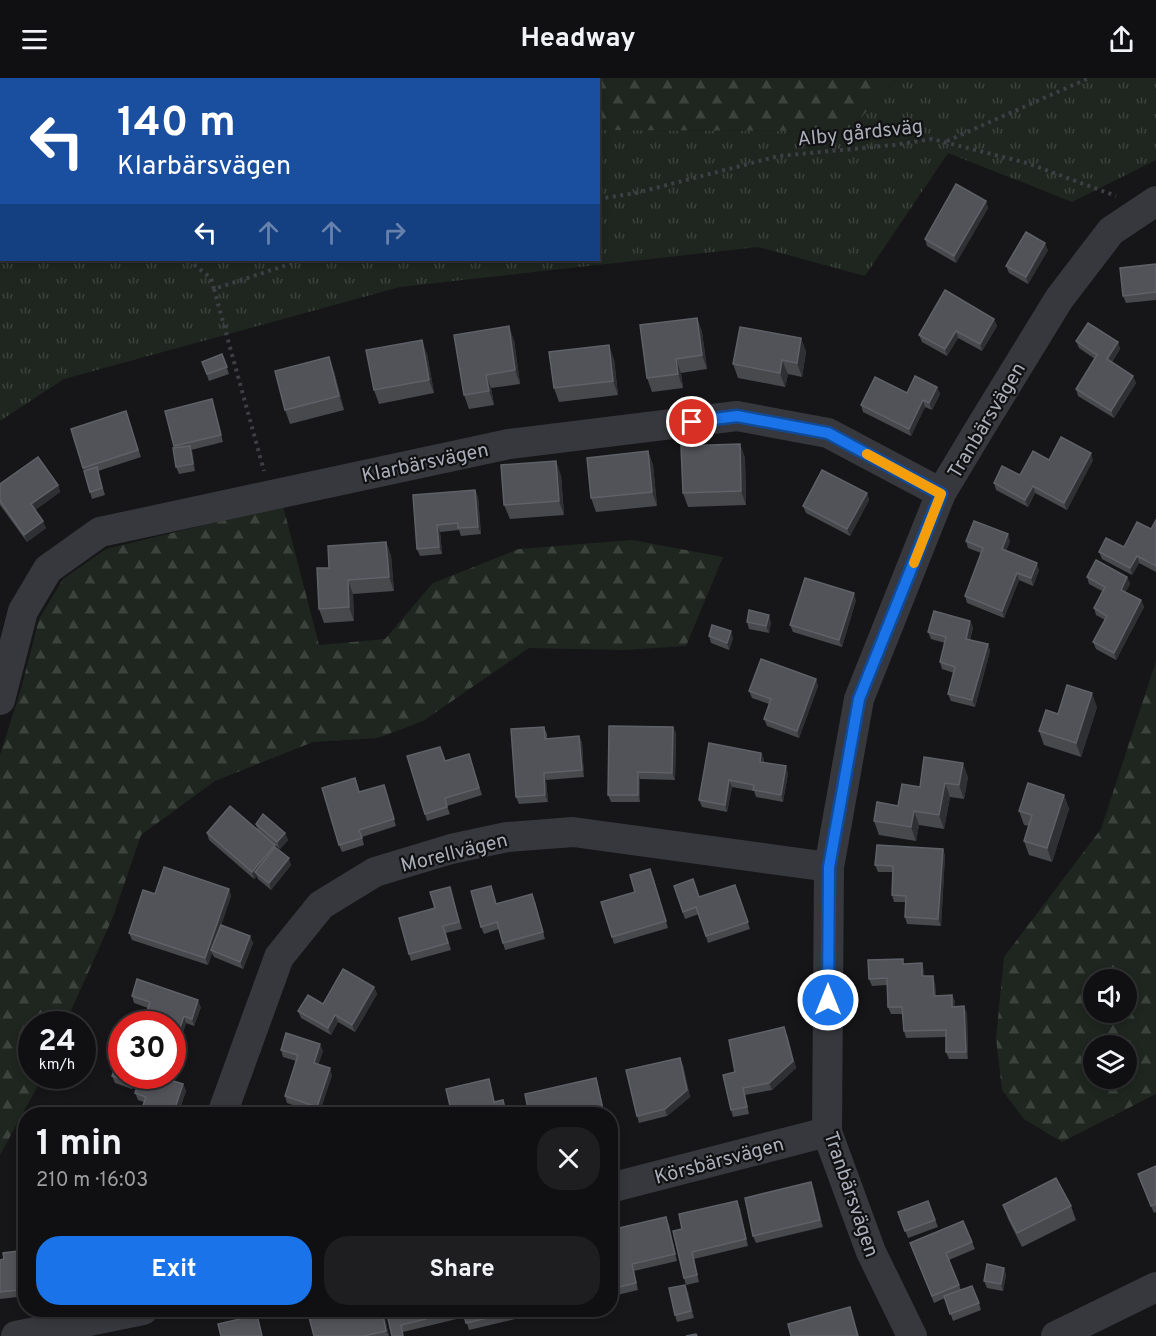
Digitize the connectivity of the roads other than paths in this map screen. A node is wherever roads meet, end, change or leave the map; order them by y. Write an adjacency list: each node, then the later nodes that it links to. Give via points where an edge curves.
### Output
1 (1156, 201): 2 (street, Tranbärsvägen, via 1111,231 1059,299)
2 (941, 494): 3 (street, Klarbärsvägen, via 828,433 737,416 509,444 100,532 48,569 24,611); 4 (street, Tranbärsvägen, via 859,699)
3 (0, 700)
4 (829, 867): 5 (street, Morellvägen, via 573,832 507,837 375,872 321,905 279,957); 6 (street, Tranbärsvägen)
5 (225, 1107)
6 (827, 1132): 7 (street, Körsbärsvägen); 11 (street, Tranbärsvägen, via 871,1252)
7 (618, 1186)
8 (1156, 1287): 12 (street)
9 (109, 1317): 10 (street)
10 (16, 1336)
11 (912, 1336)
12 (1056, 1336)

